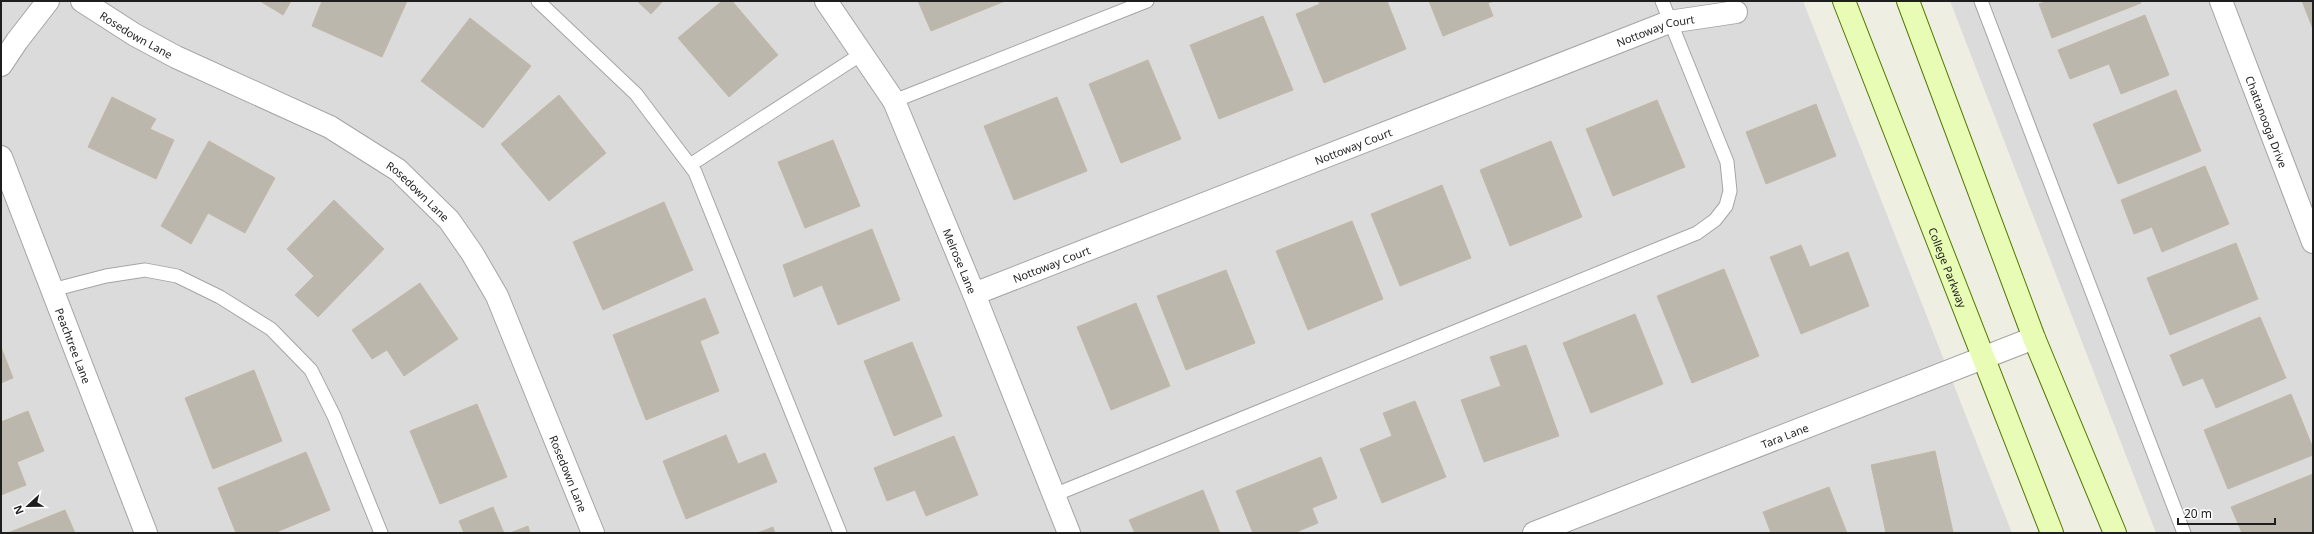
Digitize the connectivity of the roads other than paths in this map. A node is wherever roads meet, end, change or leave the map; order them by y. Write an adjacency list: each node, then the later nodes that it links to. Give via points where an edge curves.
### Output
1 (48, 1): 14 (street)
2 (82, 1): 26 (street, Rosedown Lane, via 135,35 176,56 330,127 398,170 449,220 497,296)
3 (538, 1): 17 (lane, via 636,94)
4 (826, 1): 13 (street, Melrose Lane)
5 (1147, 1): 15 (lane)
6 (1662, 1): 12 (lane)
7 (1844, 1): 22 (main road, College Parkway)
8 (1908, 1): 21 (main road)
9 (1981, 1): 32 (lane)
10 (2221, 1): 18 (street, Chattanooga Drive)
11 (1736, 12): 12 (street, Nottoway Court)
12 (1670, 22): 20 (street, Nottoway Court); 23 (lane, via 1727,162 1730,191 1726,206 1715,220 1697,233)
13 (863, 53): 15 (street, Melrose Lane); 17 (lane)
14 (1, 65)
15 (894, 101): 20 (street, Melrose Lane)
16 (1, 158): 19 (street, Peachtree Lane)
17 (690, 165): 27 (lane, via 702,187)
18 (2313, 242)
19 (52, 290): 24 (street, Peachtree Lane); 25 (lane, via 106,276 145,270 177,276 220,297 271,329 310,370 334,416)
20 (974, 294): 23 (street, Melrose Lane)
21 (2034, 338): 22 (street, Tara Lane); 31 (main road)
22 (1983, 358): 29 (street, Tara Lane); 30 (main road, College Parkway)
23 (1054, 495): 28 (street, Melrose Lane)
24 (146, 533)
25 (381, 533)
26 (593, 533)
27 (840, 533)
28 (1069, 533)
29 (1534, 533)
30 (2052, 533)
31 (2115, 533)
32 (2184, 533)

